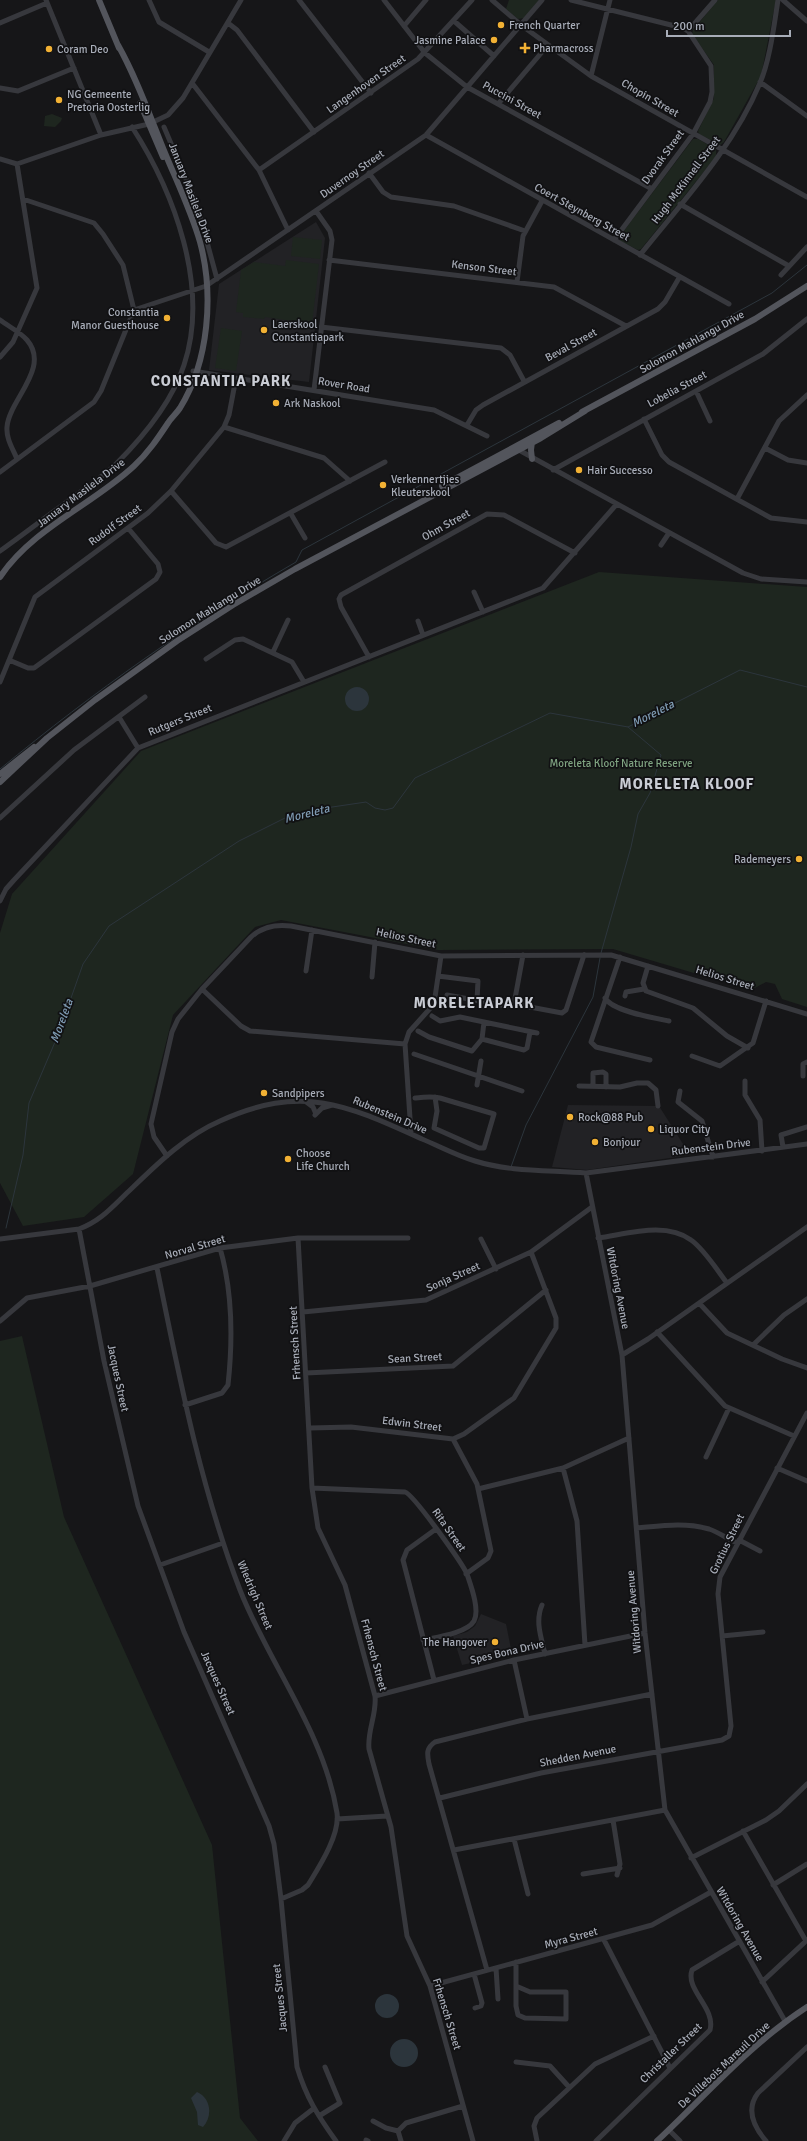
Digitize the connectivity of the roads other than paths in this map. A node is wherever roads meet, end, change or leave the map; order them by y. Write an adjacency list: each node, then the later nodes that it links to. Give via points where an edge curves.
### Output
1 (99, 0): 37 (main road, January Masilela Drive)
2 (149, 0): 25 (street, via 159,22)
3 (241, 0): 19 (street)
4 (299, 0): 34 (street)
5 (384, 0): 22 (street, Puccini Street)
6 (426, 0): 22 (street)
7 (472, 0): 17 (street, Langenhoven Street)
8 (492, 0): 21 (street, Chopin Street)
9 (542, 0): 21 (street, Duvernoy Street)
10 (571, 0): 16 (street)
11 (610, 0): 16 (street)
12 (715, 0): 23 (street)
13 (778, 0): 30 (street, Hugh McKinnell Street)
14 (783, 0): 18 (street)
15 (47, 2): 20 (street); 28 (street)
16 (608, 9): 23 (street); 29 (street)
17 (454, 21): 26 (street, Langenhoven Street); 27 (street)
18 (807, 21)
19 (228, 23): 25 (street); 40 (street, via 237,30)
20 (0, 24)
21 (521, 25): 24 (street, Chopin Street); 27 (street, Duvernoy Street)
22 (404, 26): 26 (street, Puccini Street)
23 (688, 31): 41 (street, Dvorak Street, via 712,68 711,98)
24 (548, 45): 29 (street, Chopin Street); 35 (street)
25 (209, 52): 31 (street)
26 (426, 53): 32 (street, Puccini Street); 34 (street, Langenhoven Street)
27 (494, 56): 32 (street, Duvernoy Street)
28 (74, 68): 33 (street, via 18,92); 42 (street)
29 (591, 76): 41 (street, Chopin Street)
30 (760, 82): 36 (street); 44 (street, Hugh McKinnell Street)
31 (192, 83): 37 (street, via 175,109); 47 (street)
32 (467, 87): 35 (street, Puccini Street); 43 (street, Duvernoy Street)
33 (0, 88)
34 (371, 93): 40 (street, Langenhoven Street)
35 (498, 104): 49 (street, Puccini Street)
36 (807, 116)
37 (151, 123): 38 (street); 67 (main road, January Masilela Drive, via 200,242)
38 (132, 127): 42 (street); 68 (street, via 149,155 175,213 190,269)
39 (164, 127): 64 (street, via 197,205)
40 (314, 132): 47 (street, Langenhoven Street)
41 (693, 134): 44 (street, Chopin Street); 49 (street, Dvorak Street)
42 (101, 135): 46 (street)
43 (426, 135): 48 (street, Duvernoy Street); 52 (street, Coert Steynberg Street)
44 (723, 150): 50 (street, Chopin Street); 53 (street, Hugh McKinnell Street)
45 (0, 159): 46 (street)
46 (17, 164): 51 (street)
47 (259, 170): 55 (street)
48 (369, 174): 54 (street, Duvernoy Street); 56 (street, via 383,192 391,197 454,206)
49 (652, 189): 57 (street, Dvorak Street)
50 (807, 197)
51 (23, 199): 70 (street, via 87,220 98,227 123,265); 75 (street, via 37,288)
52 (542, 201): 56 (street); 57 (street, Coert Steynberg Street)
53 (680, 204): 59 (street, Hugh McKinnell Street); 61 (street)
54 (316, 211): 55 (street, Duvernoy Street); 60 (street, via 331,234)
55 (288, 230): 64 (street, Duvernoy Street)
56 (525, 231): 65 (street)
57 (614, 240): 59 (street, Coert Steynberg Street)
58 (807, 248): 61 (street)
59 (640, 255): 63 (street, Coert Steynberg Street)
60 (329, 260): 65 (street, Kenson Street); 74 (street)
61 (789, 266): 62 (street)
62 (781, 275)
63 (679, 278): 69 (street, Coert Steynberg Street); 73 (street, Beval Street, via 661,306)
64 (217, 280): 67 (street, Duvernoy Street)
65 (517, 282): 73 (street, Kenson Street, via 557,288)
66 (807, 286): 83 (main road, Solomon Mahlangu Drive, via 755,319)
67 (205, 287): 68 (street, Duvernoy Street); 77 (main road, January Masilela Drive, via 208,300 205,336)
68 (192, 291): 70 (street, Duvernoy Street); 108 (street, via 191,333 186,360 159,415 107,472)
69 (729, 304)
70 (134, 310): 92 (street, via 101,391 94,402)
71 (807, 319): 81 (street, Lobelia Street, via 767,351)
72 (0, 320): 75 (street)
73 (626, 326): 79 (street, Beval Street)
74 (321, 327): 79 (street, via 501,348 510,355); 80 (street)
75 (18, 332): 76 (street, via 11,346); 92 (street, via 28,342 34,360 32,371 7,426 10,444)
76 (0, 357)
77 (194, 371): 78 (street, Rover Road); 110 (main road, January Masilela Drive, via 181,406 135,466 20,552)
78 (236, 378): 80 (street, Rover Road); 87 (street, Rudolf Street)
79 (524, 382): 86 (street, Beval Street, via 478,408)
80 (314, 390): 86 (street, Rover Road, via 434,410)
81 (696, 391): 84 (street, Lobelia Street); 85 (street)
82 (807, 395): 91 (street, via 782,417)
83 (585, 411): 89 (main road, Solomon Mahlangu Drive, via 577,418); 90 (main road, Solomon Mahlangu Drive)
84 (644, 419): 96 (street, Lobelia Street); 100 (street, via 662,455 669,462)
85 (710, 420)
86 (467, 425): 88 (street, Rover Road)
87 (224, 428): 98 (street, via 324,458); 99 (street, Rudolf Street)
88 (487, 436)
89 (532, 442): 90 (main road, Solomon Mahlangu Drive); 93 (main road)
90 (515, 448): 93 (street); 125 (main road, Solomon Mahlangu Drive, via 295,569 208,621 113,686)
91 (765, 448): 95 (street, via 788,460); 100 (street)
92 (17, 459): 97 (street)
93 (532, 459): 96 (street)
94 (385, 462): 98 (street)
95 (807, 463)
96 (553, 470): 101 (street)
97 (0, 472)
98 (350, 481): 102 (street)
99 (171, 491): 102 (street, via 216,543 223,547 229,547); 104 (street, Rudolf Street)
100 (737, 500): 103 (street, via 777,520)
101 (616, 505): 105 (street); 109 (street, Rutgers Street)
102 (291, 514): 106 (street)
103 (807, 522)
104 (128, 528): 120 (street, Rudolf Street, via 37,594); 120 (street, via 158,564 160,572 156,579 38,666 28,668)
105 (669, 533): 107 (street); 111 (street, via 753,577)
106 (305, 538)
107 (661, 545)
108 (0, 550)
109 (574, 552): 113 (street, Rutgers Street, via 543,588); 118 (street, Ohm Street, via 504,515 487,514 345,592 339,599)
110 (0, 577)
111 (807, 582)
112 (474, 592): 113 (street)
113 (483, 612): 116 (street, Rutgers Street)
114 (288, 620): 117 (street)
115 (418, 620): 116 (street)
116 (423, 635): 118 (street, Rutgers Street)
117 (273, 652): 119 (street, via 241,638); 122 (street, via 292,662)
118 (369, 656): 122 (street, Rutgers Street)
119 (206, 659)
120 (9, 660): 121 (street, Rudolf Street)
121 (0, 682)
122 (304, 682): 126 (street, Rutgers Street)
123 (145, 697): 124 (street)
124 (119, 717): 126 (street); 129 (street, via 74,750)
125 (47, 738): 127 (main road, Solomon Mahlangu Drive); 128 (main road, Solomon Mahlangu Drive)
126 (138, 748): 130 (street, Rutgers Street, via 14,880)
127 (0, 774)
128 (0, 782)
129 (0, 818)
130 (0, 901)
131 (312, 930): 132 (street, Helios Street); 138 (street); 141 (street, Helios Street, via 281,925 261,930)
132 (375, 942): 135 (street, Helios Street); 140 (street)
133 (523, 955): 134 (street, Helios Street); 134 (street, via 514,1004 562,1013 566,1010); 135 (street, Helios Street)
134 (584, 955): 136 (street, Helios Street)
135 (441, 956): 139 (street)
136 (620, 957): 137 (street, Helios Street); 145 (street)
137 (648, 966): 142 (street, via 643,983); 147 (street, Helios Street)
138 (306, 971)
139 (438, 976): 146 (street, via 477,980); 157 (street, via 432,1007 409,1032)
140 (372, 977)
141 (202, 989): 157 (street, via 241,1026 250,1031); 183 (street, Helios Street, via 183,1011 172,1032 152,1117 153,1133)
142 (644, 989): 144 (street, via 627,991); 158 (street, via 693,1008 727,1036)
143 (447, 995): 146 (street)
144 (625, 996)
145 (605, 998): 152 (street, via 610,1005); 161 (street, via 591,1039 592,1045)
146 (477, 1000): 148 (street)
147 (766, 1001): 149 (street, Helios Street); 158 (street, via 755,1040)
148 (507, 1006)
149 (807, 1014)
150 (432, 1016): 151 (street, via 440,1021 460,1017)
151 (484, 1022): 154 (street); 156 (street)
152 (669, 1022)
153 (418, 1031): 156 (street, via 472,1051)
154 (530, 1032): 155 (street); 156 (street, via 527,1048 524,1050)
155 (537, 1033)
156 (482, 1039)
157 (405, 1044): 179 (street)
158 (748, 1048): 160 (street, via 720,1066)
159 (414, 1054): 164 (street)
160 (692, 1056)
161 (650, 1060)
162 (481, 1061): 164 (street)
163 (807, 1062): 165 (street, via 803,1064)
164 (478, 1075): 167 (street); 171 (street)
165 (803, 1076)
166 (745, 1081): 182 (street, via 745,1096 760,1120)
167 (477, 1085)
168 (579, 1086): 169 (street)
169 (593, 1086): 170 (street); 170 (street, via 593,1073 603,1072 606,1074)
170 (606, 1087): 177 (street, via 648,1083 656,1090)
171 (522, 1091)
172 (680, 1091): 184 (street, via 678,1102 702,1121)
173 (435, 1097): 173 (street, via 494,1114 484,1148 434,1128 437,1113); 174 (street)
174 (415, 1098)
175 (304, 1101): 176 (street, Rubenstein Drive); 176 (street, via 313,1107 315,1115 322,1108); 183 (street, Rubenstein Drive, via 264,1106 219,1121)
176 (334, 1104): 179 (street, Rubenstein Drive, via 360,1111)
177 (658, 1106)
178 (807, 1127): 181 (street, via 781,1135)
179 (411, 1133): 185 (street, Rubenstein Drive, via 464,1158 486,1164)
180 (807, 1144): 181 (street, Rubenstein Drive)
181 (783, 1147): 182 (street, Rubenstein Drive)
182 (762, 1151): 184 (street, Rubenstein Drive)
183 (167, 1156): 188 (street, Rubenstein Drive, via 103,1217)
184 (713, 1157): 185 (street, Rubenstein Drive)
185 (586, 1173): 186 (street, Witdoring Avenue)
186 (592, 1207): 192 (street, Witdoring Avenue); 195 (street, Sonja Street)
187 (807, 1227): 198 (street)
188 (79, 1229): 189 (street, Rubenstein Drive); 199 (street, Jacques Street)
189 (0, 1238)
190 (298, 1238): 191 (street, Norval Street); 194 (street, Norval Street); 203 (street, Frhensch Street)
191 (408, 1238)
192 (598, 1238): 198 (street, via 659,1230 676,1233 695,1243); 207 (street, Witdoring Avenue)
193 (481, 1239): 197 (street)
194 (220, 1248): 196 (street, Norval Street); 210 (street, via 226,1270 230,1312 228,1385 222,1393)
195 (531, 1252): 197 (street, Sonja Street); 200 (street)
196 (156, 1268): 199 (street, Norval Street); 210 (street, Wiedrigh Street)
197 (496, 1269): 203 (street, Sonja Street, via 422,1302)
198 (727, 1282): 202 (street)
199 (90, 1286): 204 (street, Norval Street, via 27,1298); 228 (street, Jacques Street, via 115,1413 133,1485 142,1518)
200 (546, 1290): 209 (street, Sean Street, via 453,1366); 216 (street, via 558,1324 518,1392 512,1400)
201 (807, 1299): 206 (street, via 784,1314)
202 (699, 1303): 205 (street); 206 (street, via 722,1329)
203 (303, 1312): 209 (street, Frhensch Street)
204 (0, 1321)
205 (657, 1332): 207 (street); 211 (street, via 720,1402)
206 (753, 1345): 208 (street)
207 (622, 1355): 215 (street, Witdoring Avenue)
208 (807, 1368)
209 (306, 1373): 213 (street, Frhensch Street)
210 (185, 1405): 226 (street, Wiedrigh Street)
211 (729, 1408): 214 (street); 217 (street)
212 (807, 1413): 214 (street, Grotius Street)
213 (310, 1428): 216 (street, Edwin Street, via 352,1427); 221 (street, Frhensch Street)
214 (794, 1436): 219 (street, Grotius Street)
215 (629, 1438): 218 (street); 223 (street, Witdoring Avenue)
216 (453, 1439): 222 (street, Edwin Street)
217 (706, 1457)
218 (563, 1468): 222 (street); 235 (street, via 577,1526)
219 (777, 1468): 220 (street); 225 (street, Grotius Street)
220 (807, 1481)
221 (312, 1488): 224 (street, Rita Street, via 405,1492 416,1501); 240 (street, Frhensch Street, via 318,1528 345,1586)
222 (478, 1489): 229 (street, Edwin Street, via 491,1554)
223 (636, 1528): 225 (street, via 672,1525 699,1527); 231 (street, Witdoring Avenue)
224 (436, 1529): 229 (street, Rita Street); 234 (street, via 407,1550 403,1557)
225 (738, 1542): 227 (street); 233 (street, Grotius Street, via 719,1583)
226 (223, 1543): 228 (street); 248 (street, Wiedrigh Street, via 250,1613 305,1720 318,1751 329,1781)
227 (760, 1551)
228 (160, 1565): 261 (street, Jacques Street, via 184,1632 269,1826 274,1844)
229 (466, 1574): 234 (street, Rita Street, via 476,1609 473,1622 466,1629)
230 (542, 1605): 236 (street, via 538,1612 538,1623)
231 (645, 1633): 235 (street, Spes Bona Drive); 239 (street, Witdoring Avenue)
232 (761, 1633): 233 (street)
233 (722, 1637): 242 (street, Grotius Street, via 731,1726 728,1736)
234 (424, 1640): 238 (street)
235 (585, 1645): 236 (street, Spes Bona Drive)
236 (545, 1654): 237 (street, Spes Bona Drive)
237 (514, 1660): 238 (street, Spes Bona Drive); 241 (street)
238 (434, 1680): 240 (street, Spes Bona Drive)
239 (652, 1694): 241 (street); 243 (street, Witdoring Avenue)
240 (375, 1696): 247 (street, Frhensch Street, via 369,1749)
241 (528, 1719): 245 (street, via 435,1742 427,1752)
242 (722, 1740): 243 (street, Shedden Avenue)
243 (659, 1752): 245 (street, Shedden Avenue, via 541,1773); 246 (street, Witdoring Avenue)
244 (807, 1784): 250 (street, via 779,1811)
245 (440, 1798): 252 (street)
246 (665, 1810): 249 (street); 253 (street, Witdoring Avenue)
247 (387, 1816): 248 (street); 270 (street, Frhensch Street, via 407,1936)
248 (337, 1819): 261 (street, Wiedrigh Street, via 332,1841 308,1885)
249 (613, 1820): 251 (street); 255 (street)
250 (743, 1831): 253 (street); 258 (street)
251 (514, 1839): 252 (street); 260 (street)
252 (454, 1850): 267 (street)
253 (691, 1858): 259 (street, Witdoring Avenue)
254 (807, 1864): 258 (street)
255 (620, 1868): 256 (street); 257 (street)
256 (583, 1874)
257 (617, 1875)
258 (773, 1885): 263 (street)
259 (711, 1892): 262 (street, Myra Street, via 652,1925); 264 (street, Witdoring Avenue)
260 (528, 1894)
261 (281, 1899): 283 (street, Jacques Street, via 297,2067)
262 (604, 1940): 265 (street, Myra Street); 276 (street)
263 (806, 1941): 269 (street)
264 (738, 1942): 269 (street, Witdoring Avenue); 280 (street, Christaller Street, via 692,1970 691,1980 712,2022 711,2028 706,2036)
265 (516, 1964): 266 (street, Myra Street); 271 (street)
266 (496, 1968): 267 (street, Myra Street); 272 (street)
267 (487, 1970): 268 (street, Myra Street)
268 (474, 1974): 270 (street, Myra Street); 274 (street, via 482,2003)
269 (762, 1982): 275 (street, Witdoring Avenue)
270 (430, 1986): 282 (street, Frhensch Street)
271 (516, 1986): 271 (street, via 516,2010 521,2017 566,2019 566,1992 530,1992)
272 (498, 1999)
273 (807, 2007): 275 (main road, De Villebois Mareuil Drive)
274 (475, 2008)
275 (785, 2021): 286 (main road, De Villebois Mareuil Drive)
276 (654, 2036): 280 (street); 281 (street, via 595,2064)
277 (807, 2047): 296 (street, via 758,2093 754,2100 753,2124)
278 (516, 2062): 281 (street, via 550,2066)
279 (325, 2067): 284 (street, via 340,2103)
280 (670, 2068): 293 (street, Christaller Street)
281 (569, 2087): 292 (street, via 537,2118 534,2126)
282 (463, 2106): 287 (street, via 406,2123); 291 (street, Frhensch Street)
283 (313, 2109): 284 (street, Jacques Street); 288 (street, via 301,2116)
284 (319, 2116): 289 (street, Jacques Street)
285 (373, 2121): 287 (street)
286 (669, 2130): 294 (main road, De Villebois Mareuil Drive); 295 (street)
287 (398, 2131): 290 (street)
288 (286, 2140)
289 (336, 2141)
290 (401, 2141)
291 (473, 2141)
292 (537, 2141)
293 (596, 2141)
294 (657, 2141)
295 (680, 2141)
296 (766, 2141)

